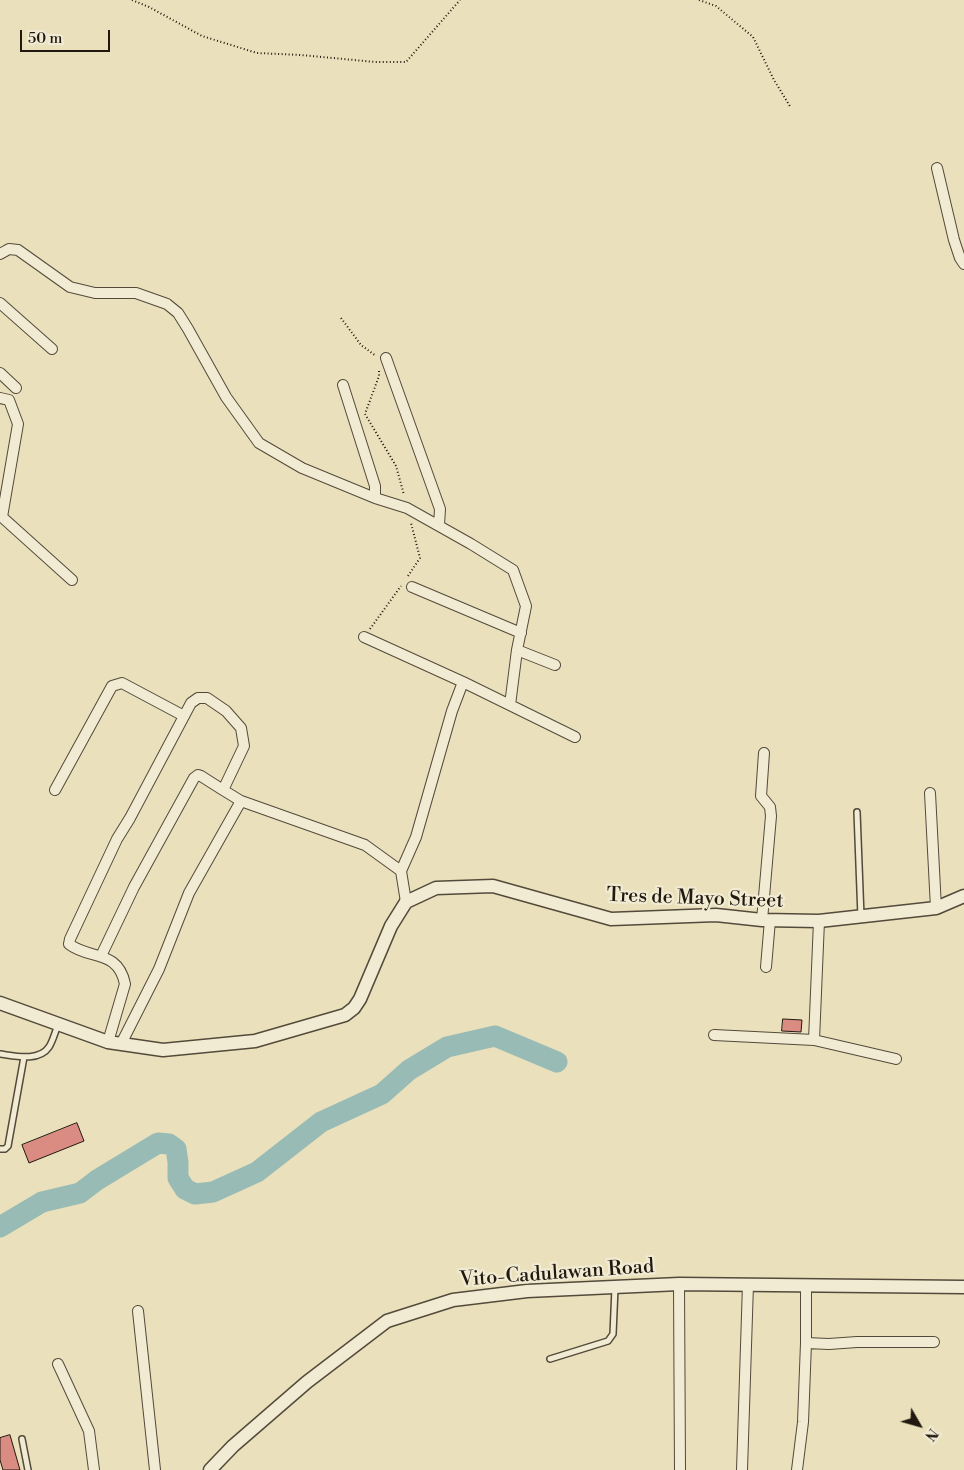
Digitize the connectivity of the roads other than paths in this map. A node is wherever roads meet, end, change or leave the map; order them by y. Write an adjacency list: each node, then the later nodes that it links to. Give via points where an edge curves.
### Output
1 (937, 168): 3 (street, via 954,240)
2 (0, 254): 11 (street, via 9,249 18,250 70,287 95,293 136,293 167,304 178,313 226,397 259,442 302,468)
3 (964, 264)
4 (0, 303): 5 (street)
5 (52, 349)
6 (383, 359): 12 (street, via 440,509)
7 (0, 373): 9 (street)
8 (343, 385): 11 (street, via 375,486)
9 (16, 388)
10 (0, 398): 13 (street, via 9,400 18,424 2,517)
11 (375, 498): 12 (street, via 408,508)
12 (438, 525): 15 (street, via 513,570 526,606)
13 (72, 580)
14 (412, 587): 15 (street)
15 (520, 633): 17 (street)
16 (364, 637): 19 (street)
17 (517, 650): 18 (street); 20 (street)
18 (556, 665)
19 (463, 682): 20 (street); 29 (street, via 416,837)
20 (510, 706): 22 (street)
21 (184, 716): 24 (street, via 122,683 115,684); 25 (street, via 191,703 198,698 207,698 226,711 241,728 244,746); 36 (street, via 117,839 70,939 71,946)
22 (575, 737)
23 (764, 753): 34 (street, via 761,796 770,807 771,816)
24 (55, 790)
25 (223, 790): 27 (street); 36 (street, via 201,776 194,778 134,887)
26 (930, 793): 32 (street)
27 (242, 801): 29 (street, via 365,845); 43 (street, via 189,893 159,969)
28 (857, 812): 33 (lane)
29 (401, 871): 31 (street)
30 (964, 896): 32 (street, Tres de Mayo Street)
31 (406, 902): 34 (street, Tres de Mayo Street, via 436,888 493,886 611,919 716,915); 43 (street, via 391,926 360,999 345,1015 255,1041 163,1050)
32 (936, 908): 33 (street, Tres de Mayo Street)
33 (861, 917): 35 (street, Tres de Mayo Street)
34 (766, 920): 35 (street, Tres de Mayo Street); 37 (street)
35 (819, 921): 41 (street)
36 (101, 956): 42 (street, via 117,966 125,984)
37 (766, 967)
38 (0, 1003): 39 (street)
39 (58, 1025): 42 (street); 45 (lane, via 43,1053)
40 (714, 1036): 41 (street)
41 (814, 1040): 46 (street)
42 (108, 1042): 43 (street)
43 (121, 1044)
44 (0, 1054): 45 (lane)
45 (24, 1057): 47 (lane, via 8,1146)
46 (896, 1058)
47 (0, 1149)
48 (678, 1284): 49 (street, Vito-Cadulawan Road); 51 (street, Vito-Cadulawan Road); 63 (street)
49 (748, 1284): 50 (street, Vito-Cadulawan Road); 64 (street)
50 (806, 1285): 52 (street, Vito-Cadulawan Road); 55 (street)
51 (616, 1287): 56 (lane, via 614,1334 611,1339); 62 (street, Vito-Cadulawan Road, via 527,1291 453,1300 387,1321 307,1382)
52 (964, 1287)
53 (138, 1311): 61 (street)
54 (934, 1342): 55 (street)
55 (806, 1343): 65 (street, via 803,1422)
56 (550, 1359)
57 (58, 1364): 60 (street, via 89,1430)
58 (22, 1439): 59 (lane)
59 (28, 1470)
60 (94, 1470)
61 (155, 1470)
62 (210, 1470)
63 (680, 1470)
64 (742, 1470)
65 (797, 1470)

